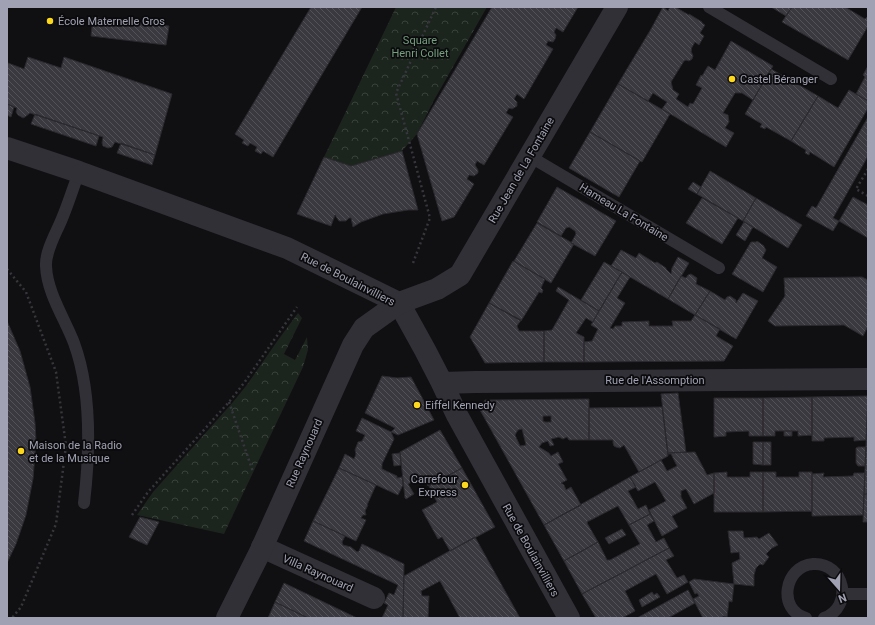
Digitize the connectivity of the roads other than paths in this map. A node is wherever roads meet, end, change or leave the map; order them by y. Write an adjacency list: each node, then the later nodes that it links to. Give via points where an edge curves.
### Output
1 (617, 7): 5 (street, Rue Jean de La Fontaine)
2 (709, 7): 3 (lane)
3 (831, 79)
4 (7, 148): 6 (street, Rue de Boulainvilliers)
5 (529, 156): 7 (lane, Hameau La Fontaine); 8 (street, Rue Jean de La Fontaine, via 460,275 437,289)
6 (79, 172): 8 (street, Rue de Boulainvilliers, via 287,248); 11 (lane, via 45,265 49,283 74,344 88,409)
7 (719, 268)
8 (399, 303): 10 (street, Rue de Boulainvilliers); 12 (street, Rue Raynouard, via 364,328 353,345)
9 (868, 379): 10 (street, Rue de l'Assomption)
10 (442, 383): 17 (street, Rue de Boulainvilliers, via 457,415)
11 (84, 503)
12 (262, 547): 15 (street, Villa Raynouard); 16 (street, Rue Raynouard)
13 (843, 594): 14 (lane); 18 (lane, via 842,584 832,569 814,564 797,570 791,577 787,596 795,612); 19 (lane, via 836,610)
14 (868, 594)
15 (374, 598)
16 (227, 618)
17 (569, 618)
18 (803, 618)
19 (824, 618)

